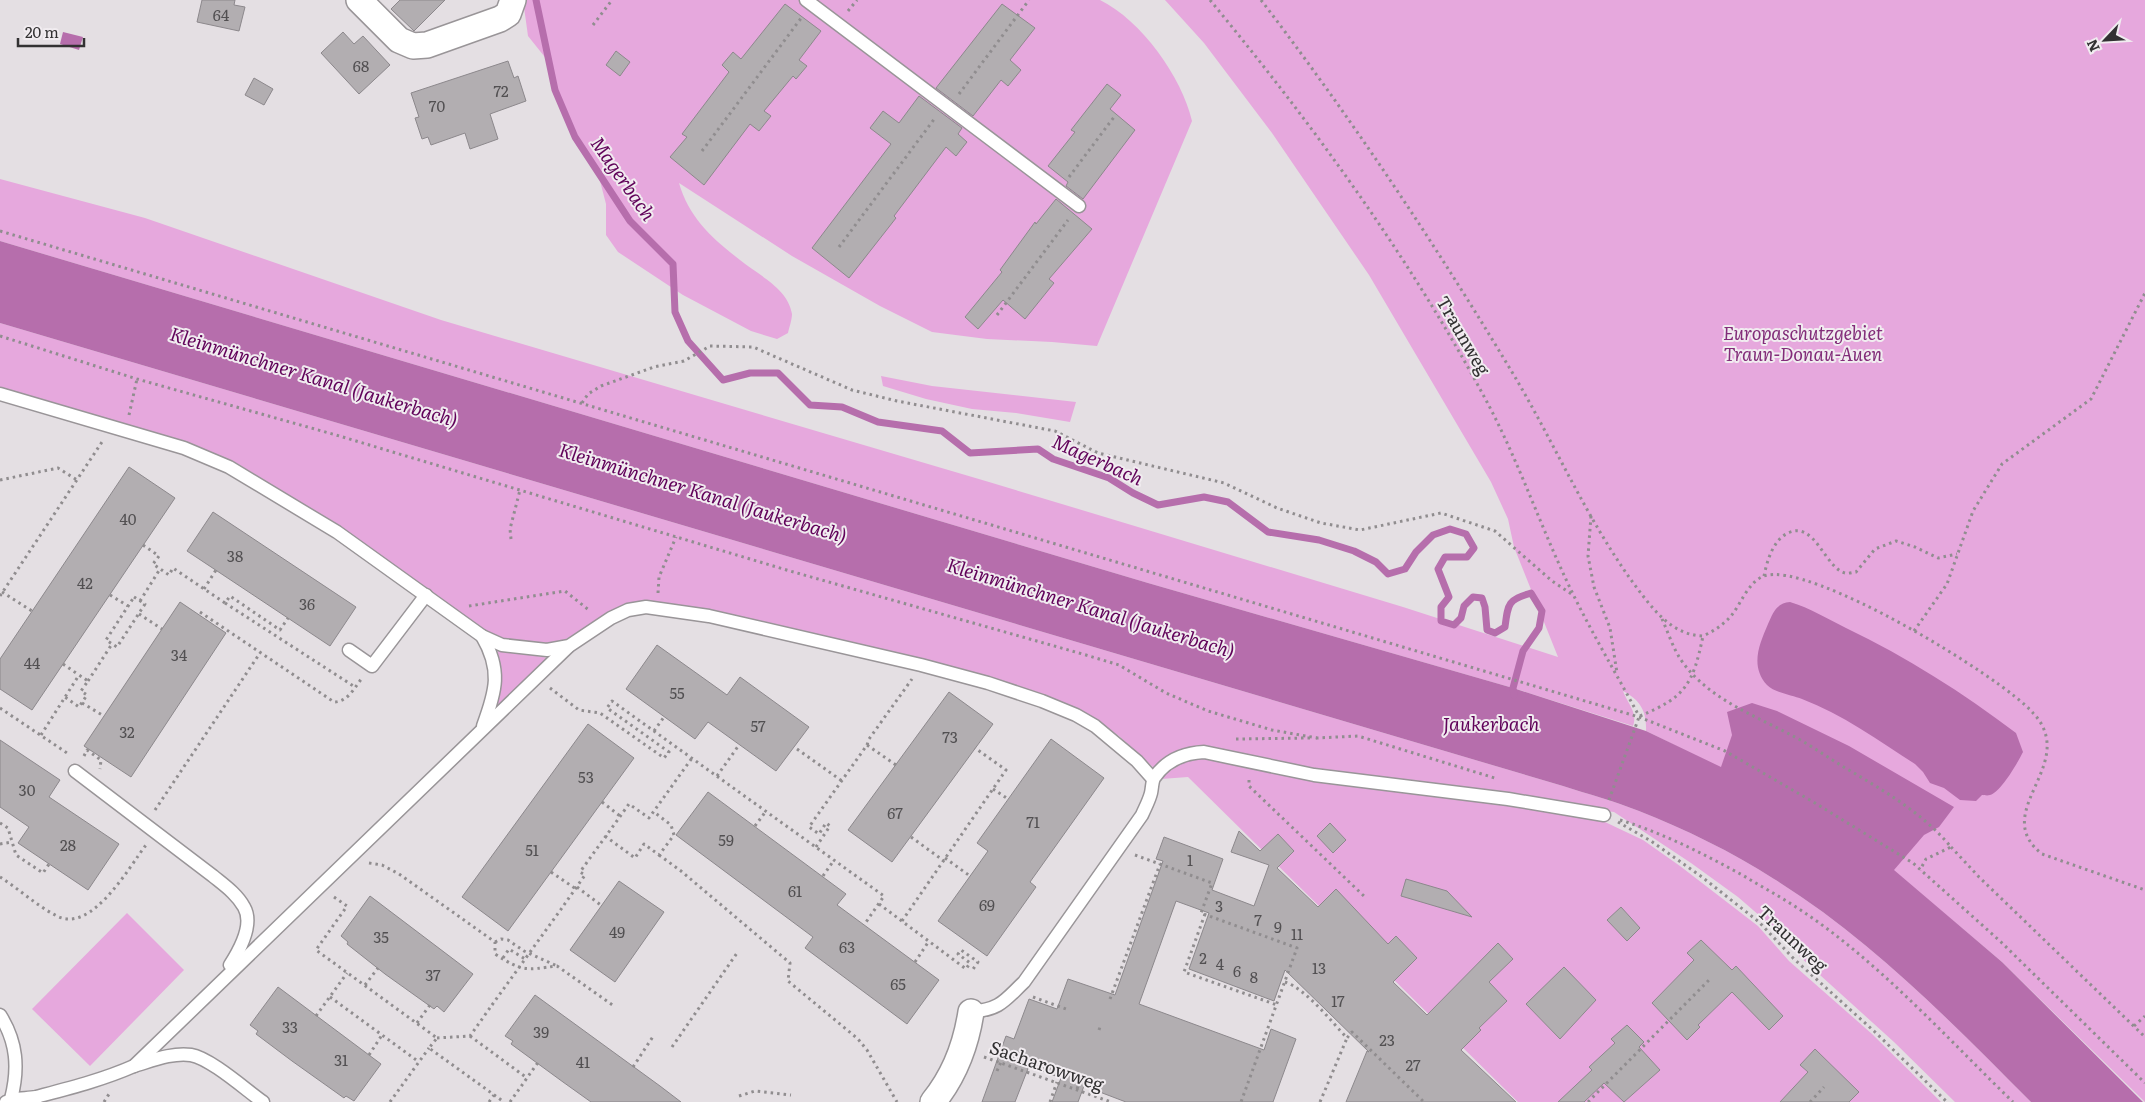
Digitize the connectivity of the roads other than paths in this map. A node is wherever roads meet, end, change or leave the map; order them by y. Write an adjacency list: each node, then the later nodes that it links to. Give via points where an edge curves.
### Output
1 (359, 0): 2 (street, via 399,40 413,46 427,45 500,19 508,14)
2 (513, 0)
3 (809, 2): 4 (lane)
4 (1079, 206)
5 (0, 394): 6 (lane, via 184,448 229,467 337,532)
6 (426, 595): 7 (lane); 9 (lane, via 372,666)
7 (482, 636): 8 (lane, via 502,645 524,649 547,650); 10 (lane, via 495,668 494,689)
8 (569, 646): 10 (lane); 12 (lane, via 603,622 628,610 646,607 709,616 921,665 1042,701 1095,726)
9 (349, 650)
10 (482, 729): 14 (lane)
11 (75, 771): 14 (lane, via 213,876 245,908 248,923 238,952)
12 (1153, 779): 13 (lane, via 1180,756 1204,752 1314,774); 15 (lane, via 1142,815 1046,954 1018,988 994,1008)
13 (1604, 815)
14 (220, 981): 17 (lane)
15 (971, 1012): 20 (street, via 956,1066)
16 (0, 1015): 18 (lane, via 16,1056 15,1083)
17 (134, 1066): 18 (lane, via 86,1085 28,1099); 19 (lane, via 174,1055 191,1055 204,1060)
18 (8, 1100)
19 (263, 1102)
20 (933, 1102)

